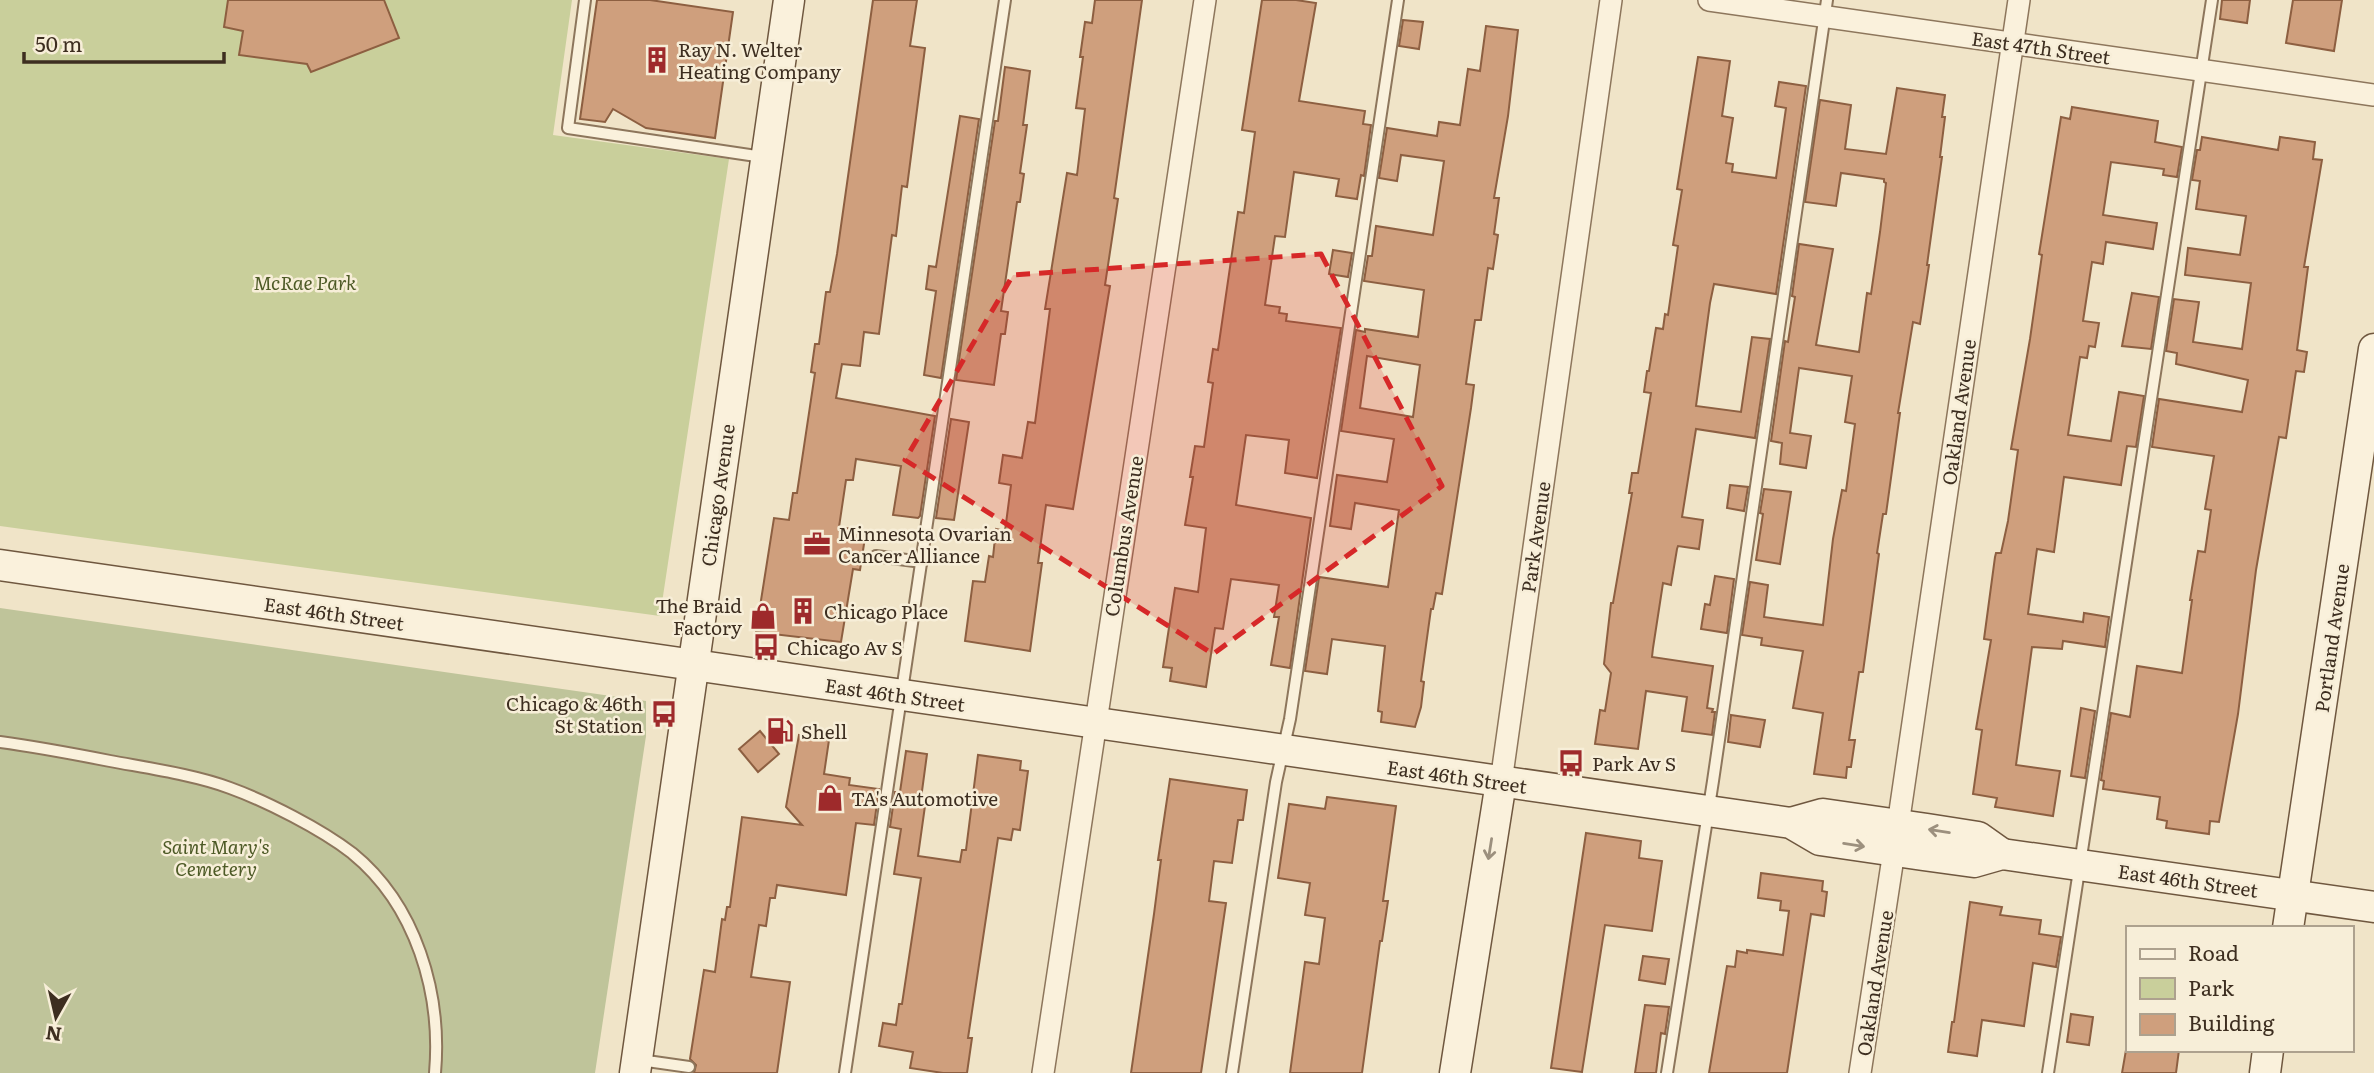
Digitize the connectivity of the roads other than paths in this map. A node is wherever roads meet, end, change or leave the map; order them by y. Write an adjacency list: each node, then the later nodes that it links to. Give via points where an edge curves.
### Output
1 (585, 0): 14 (lane, via 568,128)
2 (789, 0): 14 (main road, Chicago Avenue)
3 (1005, 0): 17 (lane)
4 (1205, 0): 21 (street, Columbus Avenue)
5 (1398, 0): 23 (lane)
6 (1611, 0): 24 (street, Park Avenue)
7 (1709, 0): 10 (street, East 47th Street)
8 (2019, 0): 11 (street, Oakland Avenue)
9 (2212, 0): 12 (lane)
10 (1826, 8): 11 (street, East 47th Street); 25 (lane)
11 (2012, 43): 12 (street, East 47th Street); 26 (street, Oakland Avenue)
12 (2201, 71): 13 (street, East 47th Street); 27 (lane)
13 (2374, 95)
14 (766, 157): 19 (main road, Chicago Avenue)
15 (2374, 349): 28 (main road, Portland Avenue)
16 (876, 556): 17 (lane)
17 (922, 562): 20 (lane)
18 (0, 565): 19 (main road, East 46th Street)
19 (695, 665): 20 (main road, East 46th Street); 32 (main road, Chicago Avenue)
20 (902, 695): 21 (main road, East 46th Street); 35 (lane)
21 (1094, 723): 23 (main road, East 46th Street); 36 (street, Columbus Avenue)
22 (0, 742): 34 (lane, via 228,787 292,816 352,853 390,892 412,930 431,988)
23 (1284, 751): 24 (main road, East 46th Street); 37 (lane)
24 (1501, 782): 25 (main road, East 46th Street); 38 (main road, Park Avenue, one-way to 38)
25 (1709, 812): 26 (main road, East 46th Street, via 1791,823 1823,814); 39 (lane)
26 (1896, 838): 27 (main road, East 46th Street, via 1978,837 2002,854); 40 (street, Oakland Avenue)
27 (2079, 864): 28 (main road, East 46th Street); 41 (lane)
28 (2293, 895): 29 (main road, East 46th Street); 30 (main road, Portland Avenue)
29 (2374, 907)
30 (2288, 926)
31 (2268, 1052): 42 (main road)
32 (636, 1066): 33 (lane)
33 (689, 1067)
34 (435, 1073)
35 (845, 1073)
36 (1043, 1073)
37 (1232, 1073)
38 (1455, 1073)
39 (1667, 1073)
40 (1860, 1073)
41 (2048, 1073)
42 (2265, 1073)

